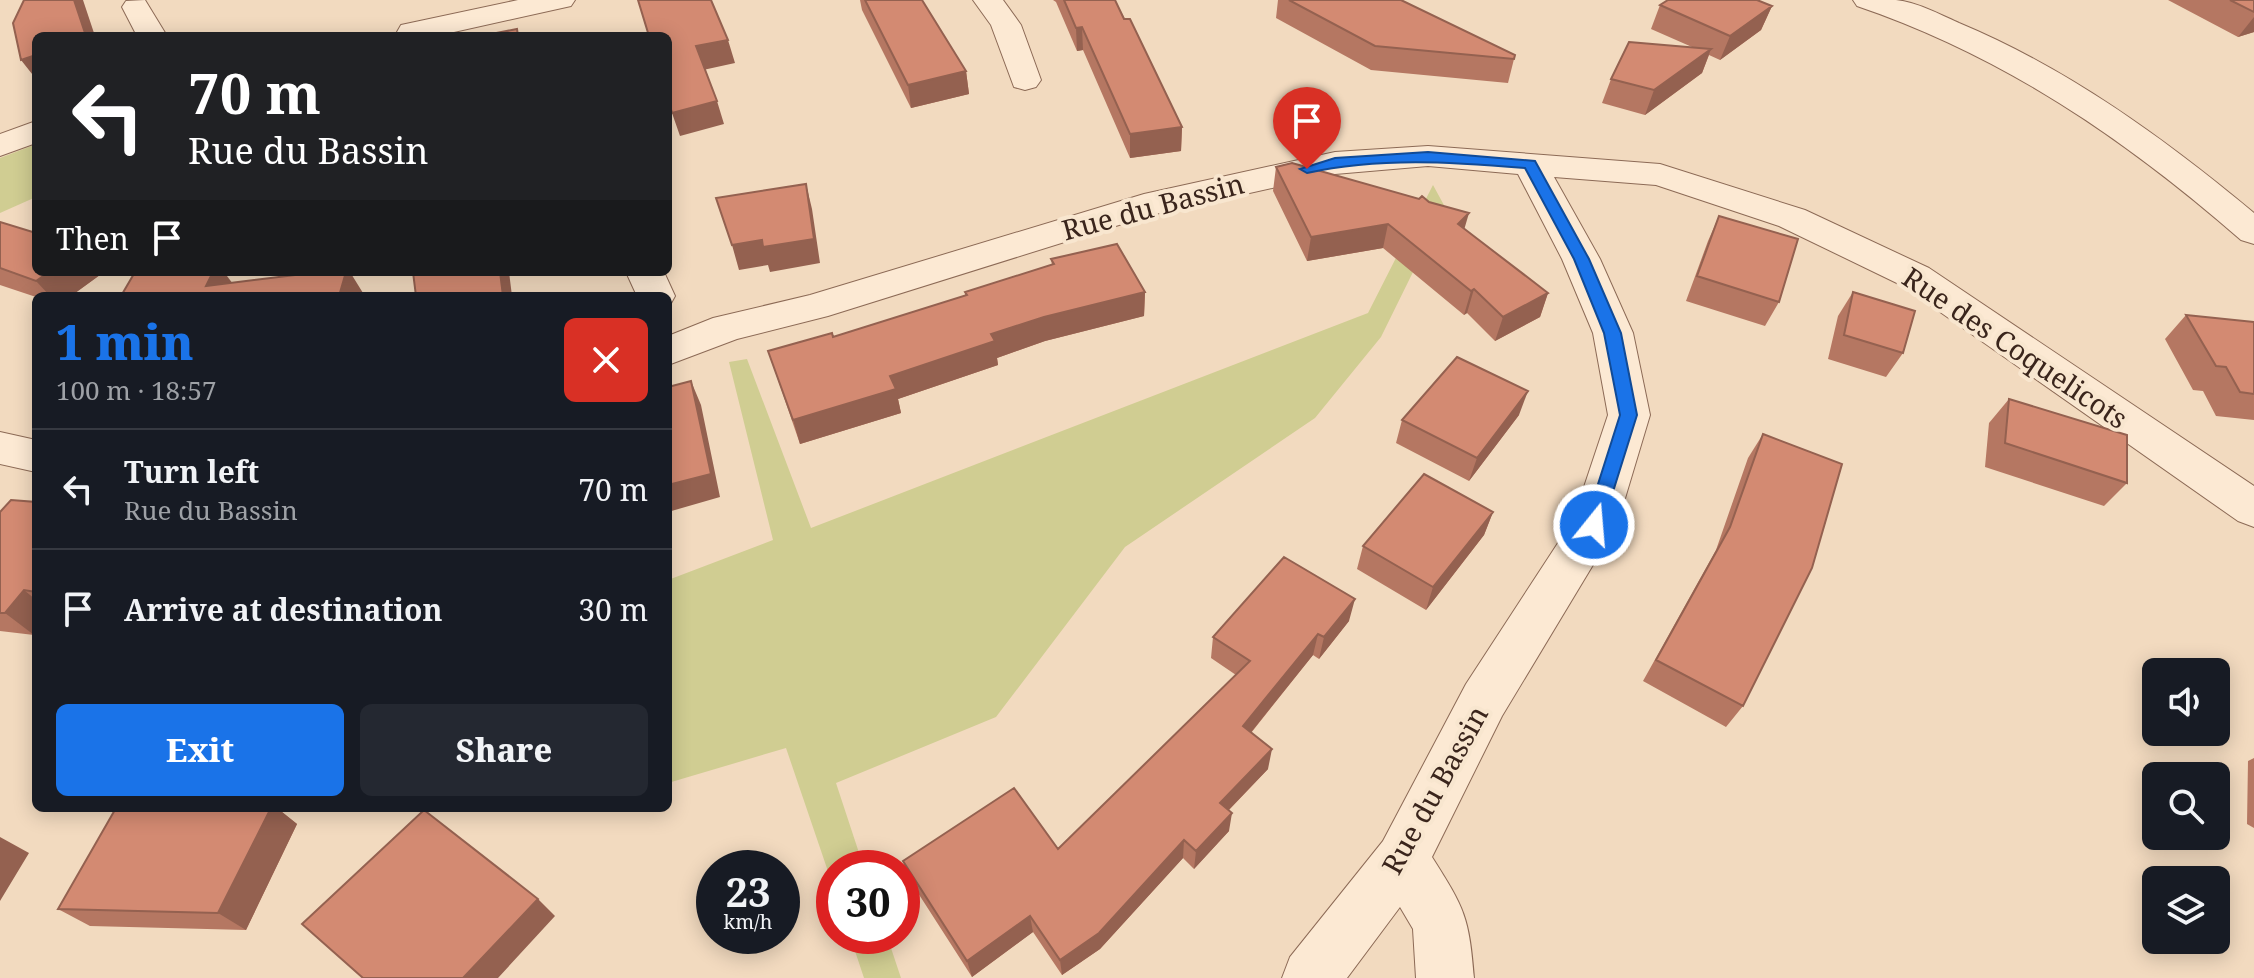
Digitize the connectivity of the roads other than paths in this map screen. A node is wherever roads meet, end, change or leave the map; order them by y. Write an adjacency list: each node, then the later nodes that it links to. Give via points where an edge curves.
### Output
1 (560, 0): 6 (street)
2 (988, 0): 7 (street, via 1006,25)
3 (1868, 0): 11 (street, via 1964,33 2041,75 2186,172)
4 (137, 7): 5 (street)
5 (150, 32)
6 (412, 32)
7 (1025, 80)
8 (32, 133): 9 (street)
9 (0, 146)
10 (1530, 164): 12 (street, Rue du Bassin, via 1428,156 1335,163 1144,205 814,307); 15 (street, Rue des Coquelicots, via 1660,175 1792,218 1889,264 1916,277); 16 (street, Rue du Bassin, via 1613,333 1629,415 1594,525 1484,700)
11 (2254, 232)
12 (673, 338)
13 (0, 448): 14 (street)
14 (32, 455)
15 (2254, 509)
16 (1402, 860): 17 (street, Rue du Bassin); 18 (street, via 1441,922)
17 (1311, 978)
18 (1445, 978)

